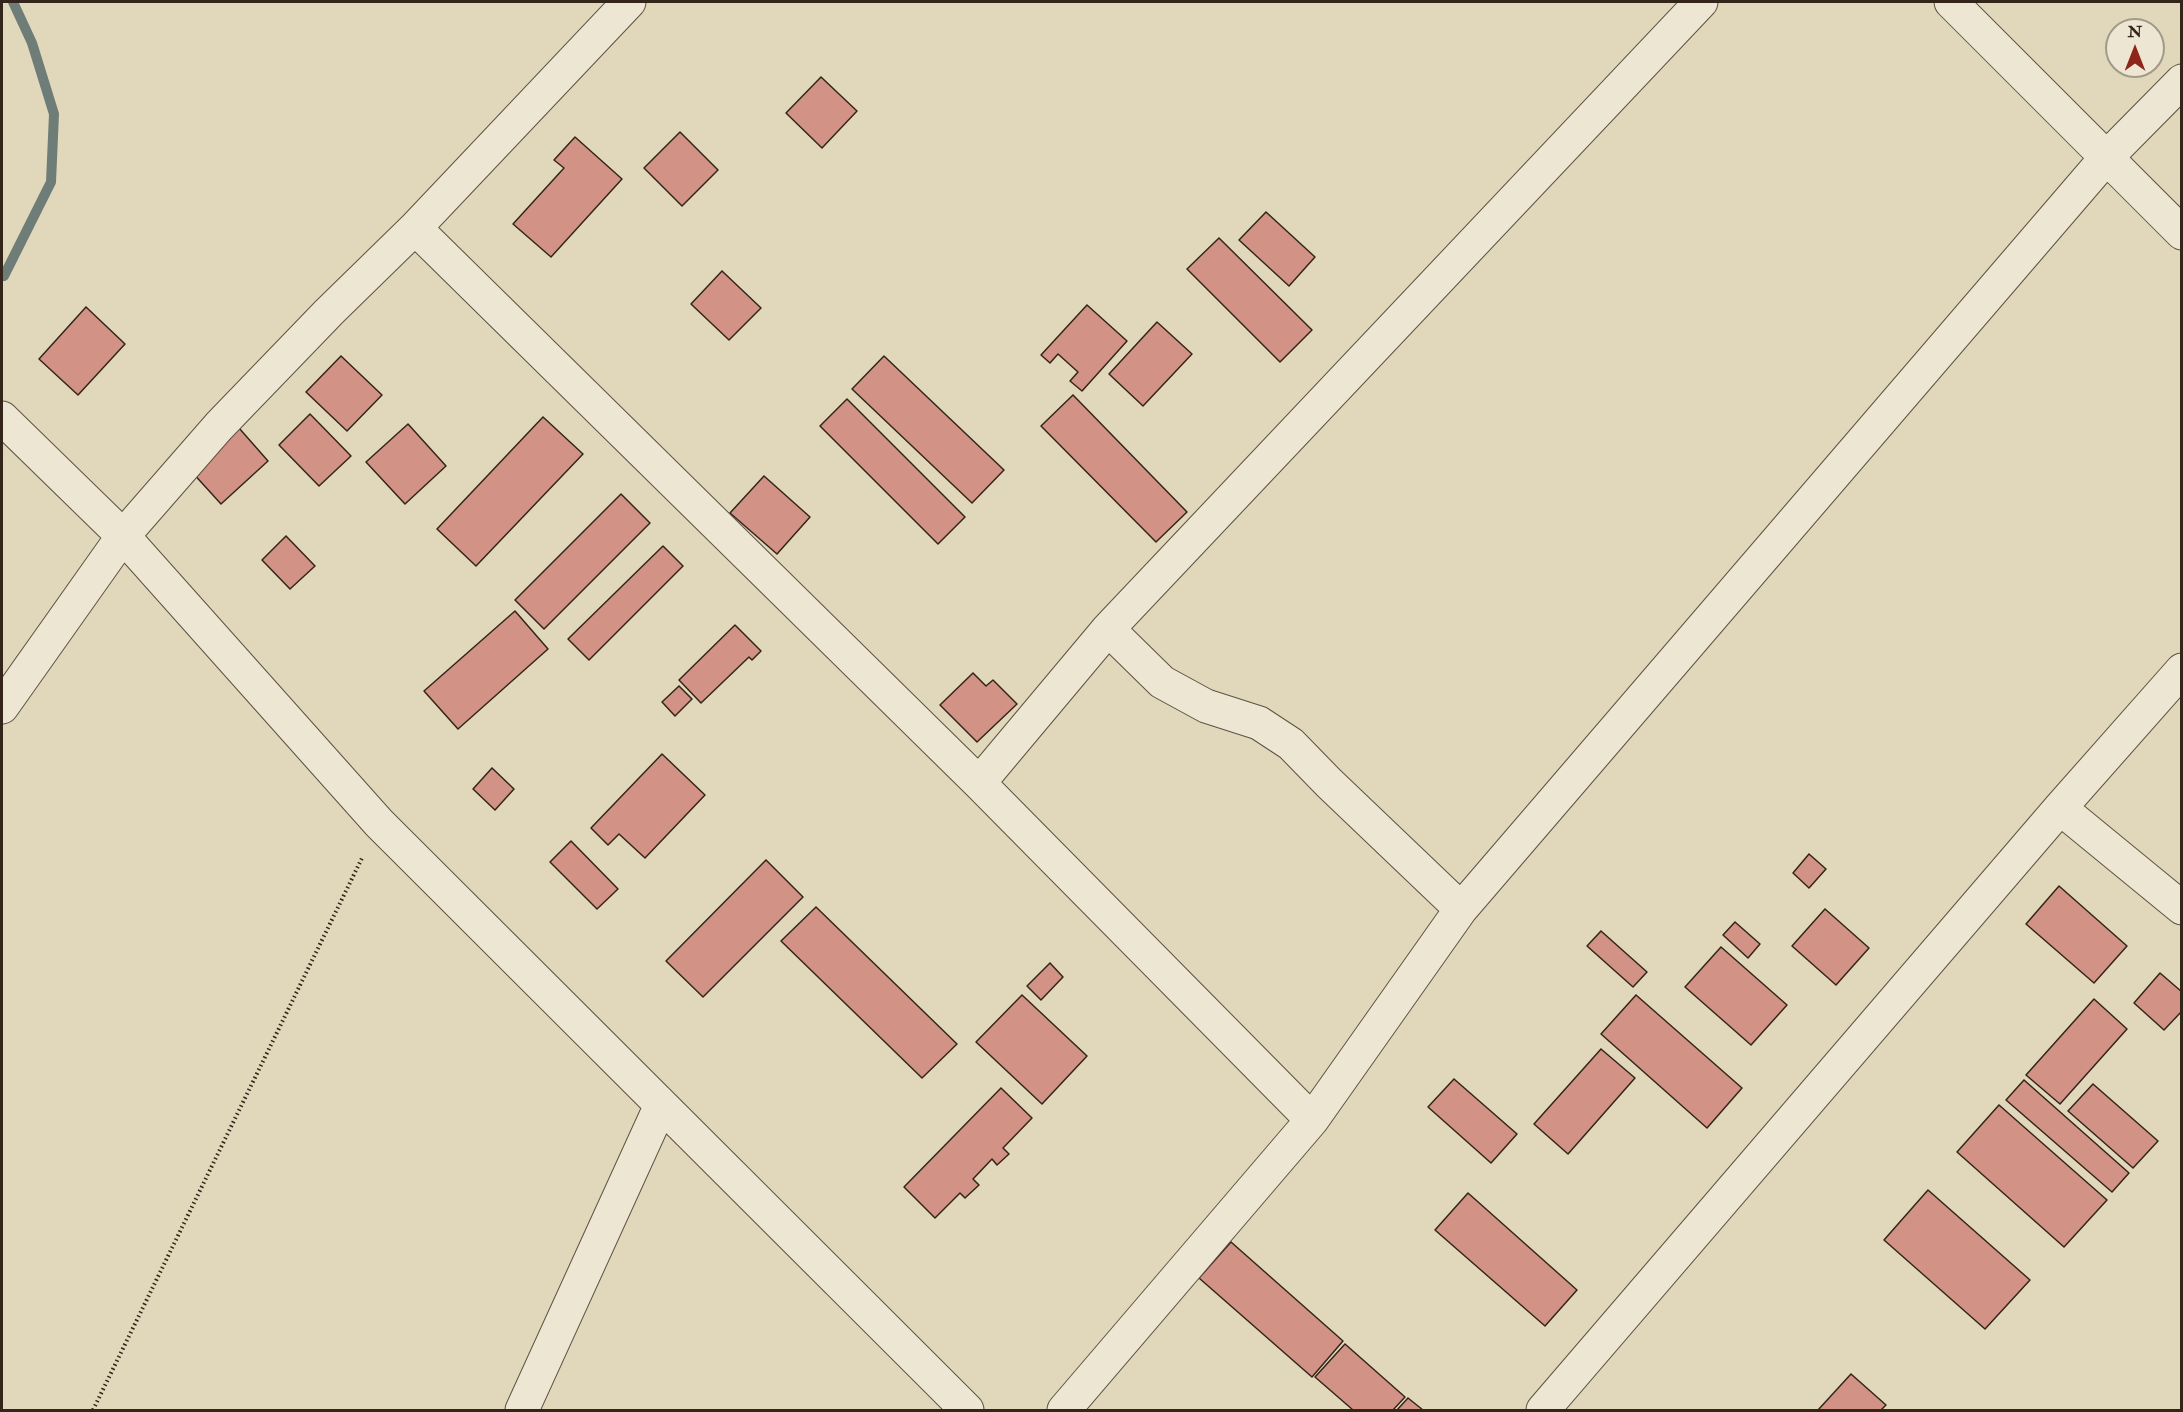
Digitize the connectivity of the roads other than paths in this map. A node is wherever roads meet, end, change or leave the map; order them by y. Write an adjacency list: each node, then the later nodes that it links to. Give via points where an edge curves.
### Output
1 (629, 2): 6 (street)
2 (1701, 2): 10 (street)
3 (1951, 2): 5 (street)
4 (2181, 81): 5 (street)
5 (2106, 158): 7 (street); 16 (street)
6 (415, 228): 9 (street, via 219,426); 13 (street)
7 (2181, 232)
8 (2, 418): 9 (street)
9 (123, 536): 12 (street); 17 (street, via 379,823)
10 (1108, 629): 13 (street); 16 (street, via 1162,682 1206,706 1259,723 1291,744)
11 (2181, 670): 14 (street)
12 (2, 707)
13 (979, 783): 18 (street)
14 (2060, 808): 15 (street); 22 (street)
15 (2181, 908)
16 (1461, 909): 18 (street)
17 (661, 1105): 19 (street); 20 (street)
18 (1312, 1120): 21 (street)
19 (522, 1410)
20 (967, 1410)
21 (1064, 1410)
22 (1543, 1410)

